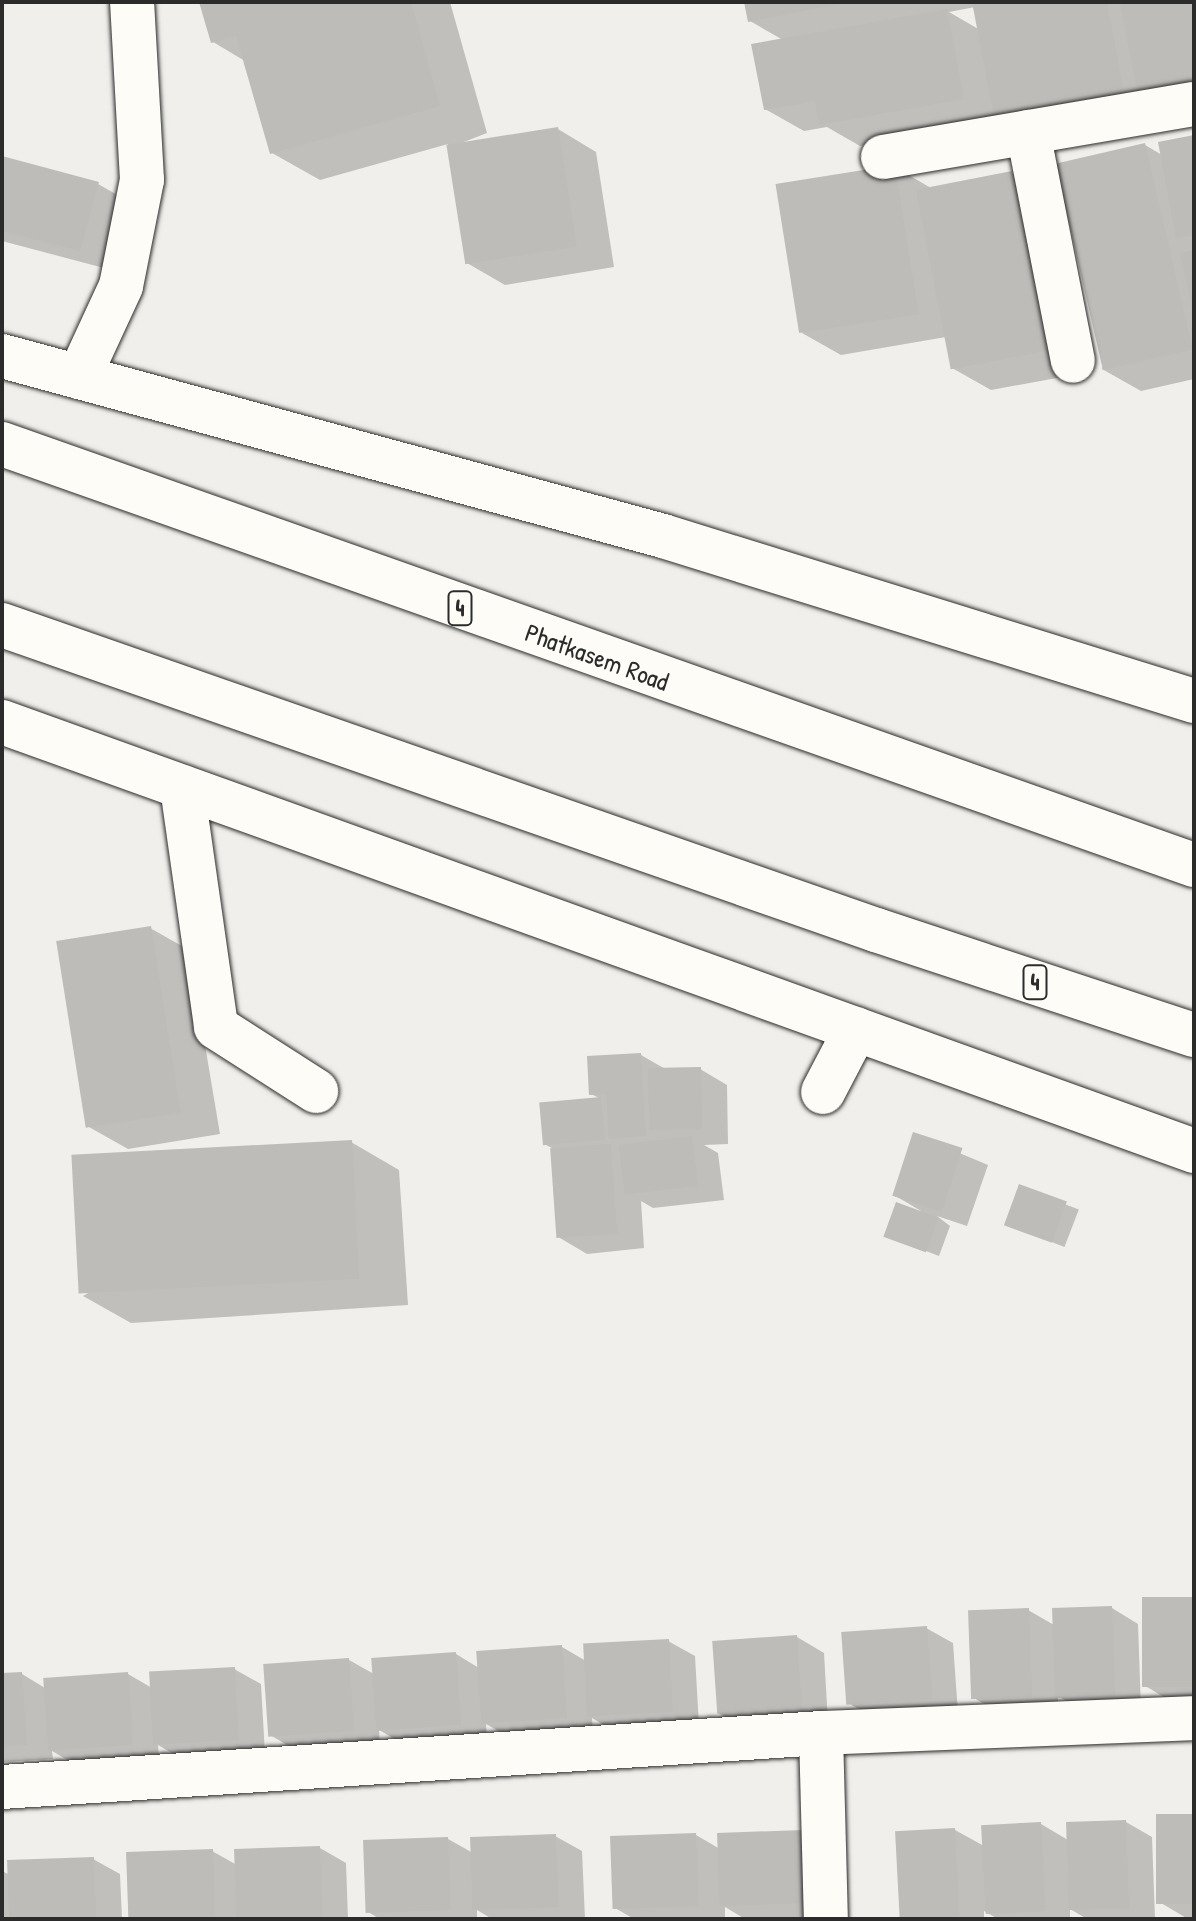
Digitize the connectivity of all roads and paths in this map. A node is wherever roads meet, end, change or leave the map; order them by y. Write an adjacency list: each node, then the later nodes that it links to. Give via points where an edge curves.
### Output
1 (132, 2): 7 (main road, via 142,180 121,286)
2 (1194, 104): 3 (main road)
3 (1028, 132): 4 (main road); 6 (main road)
4 (883, 157)
5 (2, 356): 7 (main road)
6 (1073, 361)
7 (79, 377): 10 (main road, via 663,536)
8 (2, 444): 13 (main road, Phatkasem Road / 4)
9 (2, 625): 15 (main road, 4, via 876,930)
10 (1194, 701)
11 (2, 722): 12 (main road)
12 (182, 787): 14 (main road); 16 (main road, via 216,1027)
13 (1194, 865)
14 (856, 1029): 17 (main road); 18 (main road)
15 (1194, 1035)
16 (316, 1091)
17 (823, 1092)
18 (1194, 1151)
19 (1194, 1718): 20 (main road)
20 (821, 1733): 21 (main road); 22 (main road)
21 (2, 1787)
22 (826, 1919)

